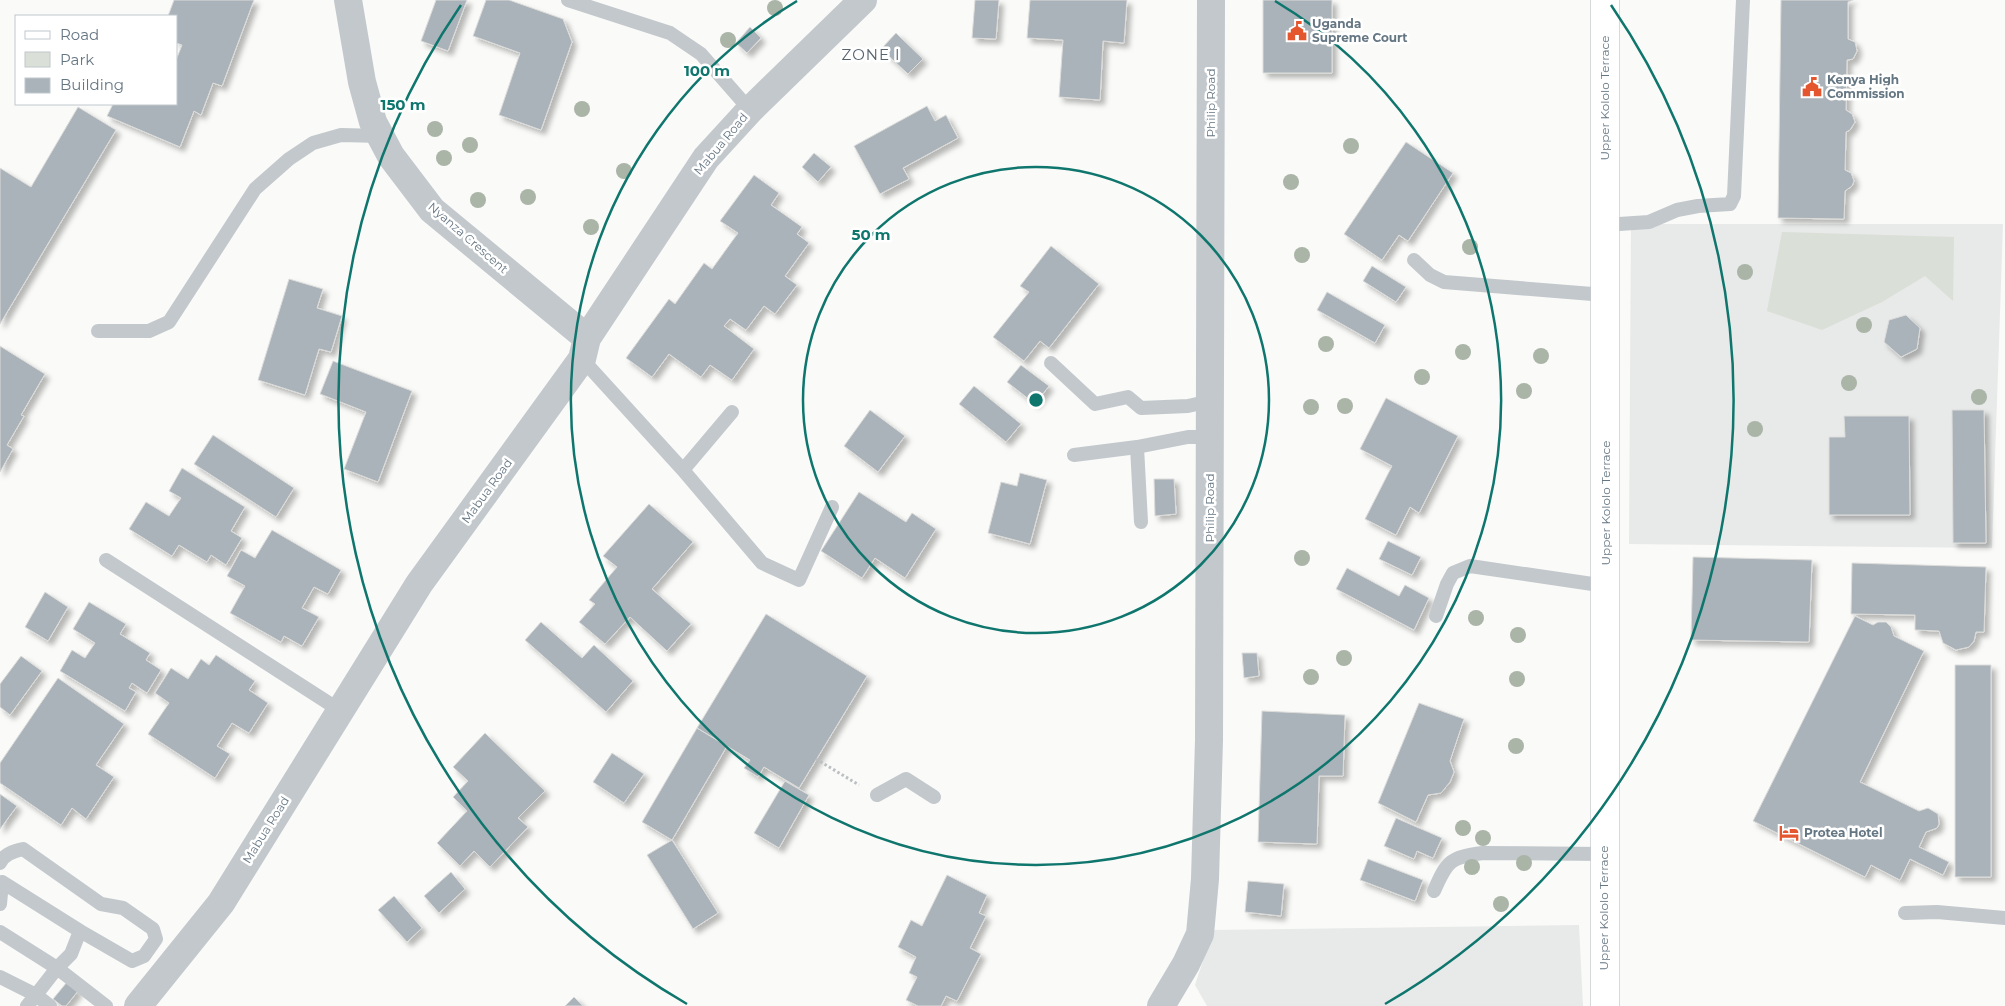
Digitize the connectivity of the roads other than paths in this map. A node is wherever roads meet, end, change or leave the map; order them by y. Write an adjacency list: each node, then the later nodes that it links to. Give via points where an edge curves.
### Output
1 (348, 0): 8 (street, Nyanza Crescent, via 362,82 373,122)
2 (568, 0): 7 (lane, via 670,33 701,54)
3 (863, 0): 7 (street, Mabua Road)
4 (1211, 0): 15 (street, Philip Road)
5 (1605, 0): 9 (main road, Upper Kololo Terrace)
6 (1743, 0): 9 (lane, via 1734,196 1730,204 1677,210 1649,222)
7 (750, 110): 13 (street, Mabua Road, via 706,158)
8 (381, 136): 12 (lane, via 341,135 313,143 289,159 255,189 169,322 149,331); 13 (street, Nyanza Crescent, via 391,156 432,210)
9 (1604, 225): 11 (main road, Upper Kololo Terrace)
10 (1414, 260): 11 (lane, via 1430,275 1444,282)
11 (1605, 295): 24 (main road, Upper Kololo Terrace)
12 (98, 331)
13 (585, 349): 20 (lane); 26 (street, Mabua Road, via 419,584)
14 (1051, 363): 15 (lane, via 1095,404 1128,397 1141,408)
15 (1210, 402): 17 (street, Philip Road)
16 (732, 412): 20 (lane)
17 (1210, 437): 18 (lane, via 1188,437); 45 (street, Philip Road, via 1205,879 1200,934)
18 (1137, 447): 19 (lane); 22 (lane)
19 (1074, 455)
20 (683, 470): 21 (lane, via 762,563 799,580)
21 (832, 507)
22 (1141, 522)
23 (106, 560): 26 (lane)
24 (1606, 586): 25 (lane, via 1470,566 1453,572); 29 (main road, Upper Kololo Terrace)
25 (1436, 616)
26 (341, 711): 44 (street, Mabua Road, via 221,903)
27 (877, 795): 28 (lane, via 906,779)
28 (934, 797)
29 (1604, 854): 32 (lane, via 1464,855 1444,868); 46 (main road, Upper Kololo Terrace)
30 (0, 863): 36 (lane, via 12,851 23,849 101,904 112,904 130,913 153,929 156,940 144,956 132,961)
31 (1, 878): 33 (lane); 36 (lane)
32 (1434, 890)
33 (0, 904)
34 (1905, 914): 35 (lane, via 1937,912)
35 (2005, 918)
36 (80, 931): 38 (lane, via 71,954)
37 (0, 932): 38 (lane)
38 (57, 968): 40 (lane); 43 (lane)
39 (0, 977): 40 (lane)
40 (36, 994): 41 (lane); 42 (lane)
41 (27, 1006)
42 (50, 1006)
43 (106, 1006)
44 (138, 1006)
45 (1161, 1006)
46 (1605, 1006)

